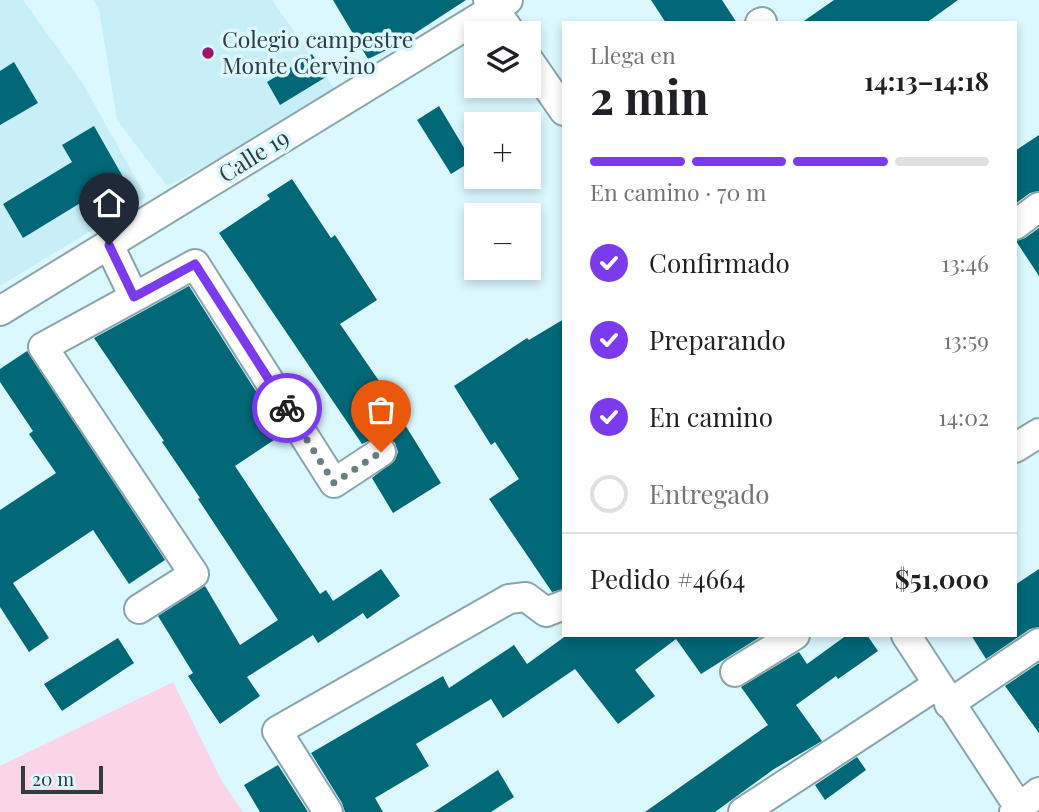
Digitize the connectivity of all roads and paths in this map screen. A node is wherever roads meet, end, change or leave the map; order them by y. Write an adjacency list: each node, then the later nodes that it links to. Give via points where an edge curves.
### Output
1 (497, 3): 2 (street); 7 (street, Calle 19)
2 (505, 21)
3 (541, 78): 4 (street)
4 (562, 108)
5 (1039, 207): 6 (street)
6 (1017, 224)
7 (109, 245): 8 (street); 9 (street, Calle 19)
8 (134, 297): 12 (street, via 195,264 334,483); 14 (street, via 43,347 194,574)
9 (0, 312)
10 (1039, 433): 11 (street)
11 (1017, 447)
12 (381, 452)
13 (562, 606): 21 (street, via 545,612 526,597 509,598 277,731)
14 (139, 610)
15 (792, 637): 18 (street)
16 (906, 637): 19 (street)
17 (1039, 643): 19 (street)
18 (735, 672)
19 (943, 694): 20 (street); 22 (street)
20 (1016, 806)
21 (328, 812)
22 (743, 812)

